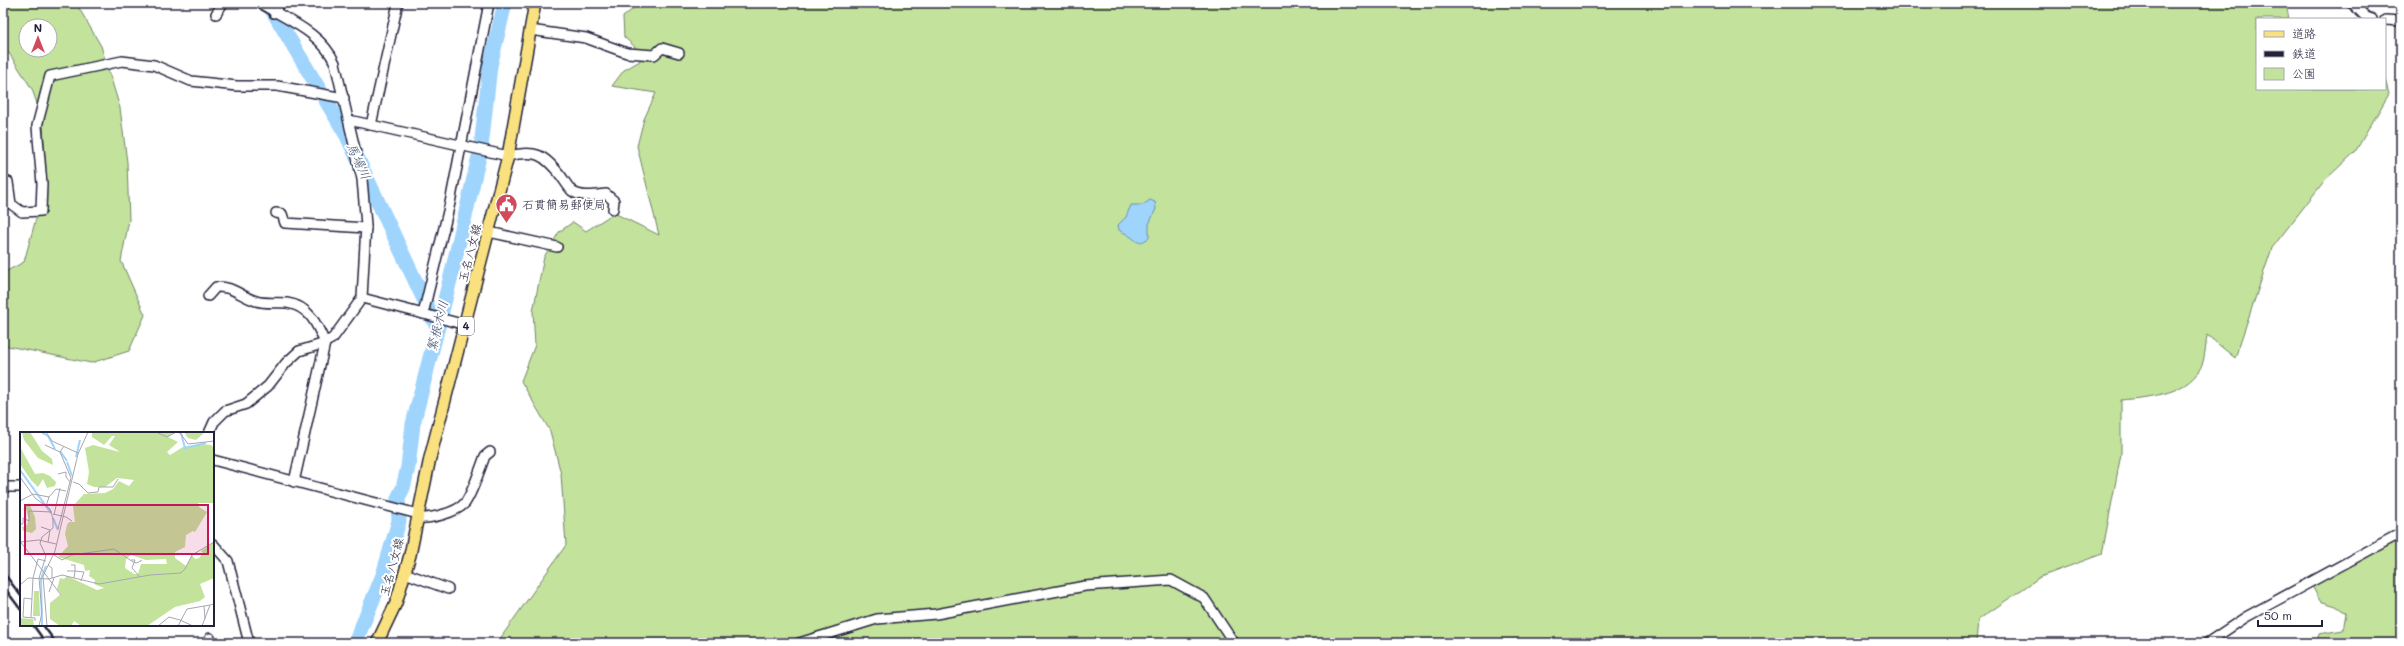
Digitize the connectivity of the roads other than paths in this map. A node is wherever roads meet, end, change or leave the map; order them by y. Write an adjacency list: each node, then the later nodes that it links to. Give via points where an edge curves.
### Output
1 (223, 3): 9 (street)
2 (260, 3): 8 (street)
3 (280, 3): 8 (street)
4 (398, 3): 17 (street)
5 (489, 3): 18 (street)
6 (535, 3): 13 (main road, 玉名八女線 / 4)
7 (2352, 3): 10 (street)
8 (274, 13): 15 (street, via 315,36 329,49)
9 (216, 14)
10 (2369, 18)
11 (2386, 20): 12 (street)
12 (2401, 21)
13 (530, 30): 14 (street, via 586,38 627,53 654,55 662,48); 19 (main road, 玉名八女線 / 4)
14 (679, 53)
15 (344, 98): 16 (street); 20 (street, via 277,86 237,86 191,81 154,65 122,61 50,76 38,126 41,211 22,212 10,204 8,182)
16 (349, 120): 17 (street); 23 (street, via 362,179)
17 (371, 125): 18 (street)
18 (461, 146): 19 (street); 28 (street, via 450,204)
19 (508, 156): 21 (street, via 526,152 536,153 558,172 573,191 585,195 606,194 614,201); 24 (main road, 玉名八女線 / 4)
20 (3, 181)
21 (613, 209)
22 (276, 213): 23 (street, via 282,214 284,223)
23 (366, 228): 27 (street)
24 (489, 232): 25 (street); 29 (main road, 玉名八女線 / 4)
25 (557, 248)
26 (208, 296): 30 (street, via 216,287 228,286 244,297 257,301 296,305 313,316)
27 (362, 298): 28 (street); 30 (street, via 333,338)
28 (422, 314): 29 (street)
29 (464, 325): 37 (main road, 玉名八女線 / 4)
30 (325, 343): 31 (street, via 299,351 268,386 246,404 225,411 214,422); 34 (street)
31 (209, 432)
32 (490, 452): 37 (street, via 485,456 465,503 428,519)
33 (214, 460): 34 (street)
34 (294, 482): 37 (street)
35 (3, 487): 36 (street)
36 (20, 487)
37 (415, 515): 40 (main road, 玉名八女線 / 4)
38 (2401, 533): 46 (street, via 2246,617)
39 (214, 545): 42 (street, via 228,561)
40 (405, 573): 41 (street); 43 (main road, 玉名八女線 / 4, via 396,603)
41 (448, 589)
42 (249, 643)
43 (377, 643)
44 (800, 643): 45 (street, via 877,619 936,614 1085,586 1171,580 1204,598)
45 (1234, 643)
46 (2207, 643)

